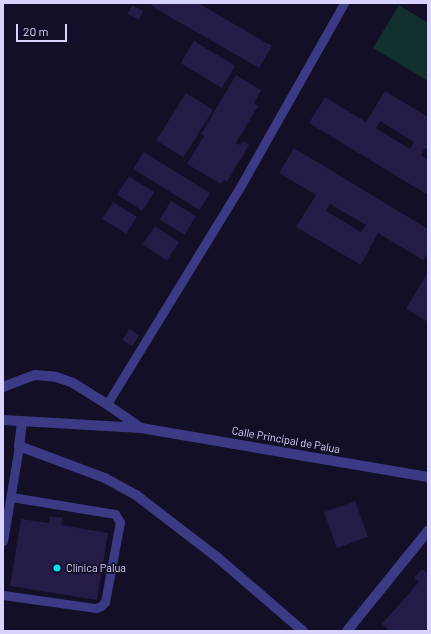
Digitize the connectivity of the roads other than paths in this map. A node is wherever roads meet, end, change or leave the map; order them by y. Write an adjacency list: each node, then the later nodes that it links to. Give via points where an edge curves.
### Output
1 (344, 3): 5 (lane, via 240,187)
2 (35, 375): 3 (lane); 4 (street, Calle Principal de Palua); 5 (street, Calle Principal de Palua, via 56,377 73,383)
3 (3, 381)
4 (3, 387)
5 (107, 404): 8 (street, Calle Principal de Palua)
6 (3, 420): 7 (street, Calle Principal de Palua)
7 (22, 422): 8 (street, Calle Principal de Palua); 9 (street)
8 (140, 428): 10 (street, Calle Principal de Palua)
9 (19, 446): 11 (lane); 15 (street, via 106,478 136,495 218,558)
10 (428, 477)
11 (11, 497): 13 (lane); 14 (lane, via 114,514 120,522 105,602 101,606 96,608)
12 (428, 531): 16 (street)
13 (3, 541)
14 (3, 595)
15 (304, 631)
16 (347, 631)

